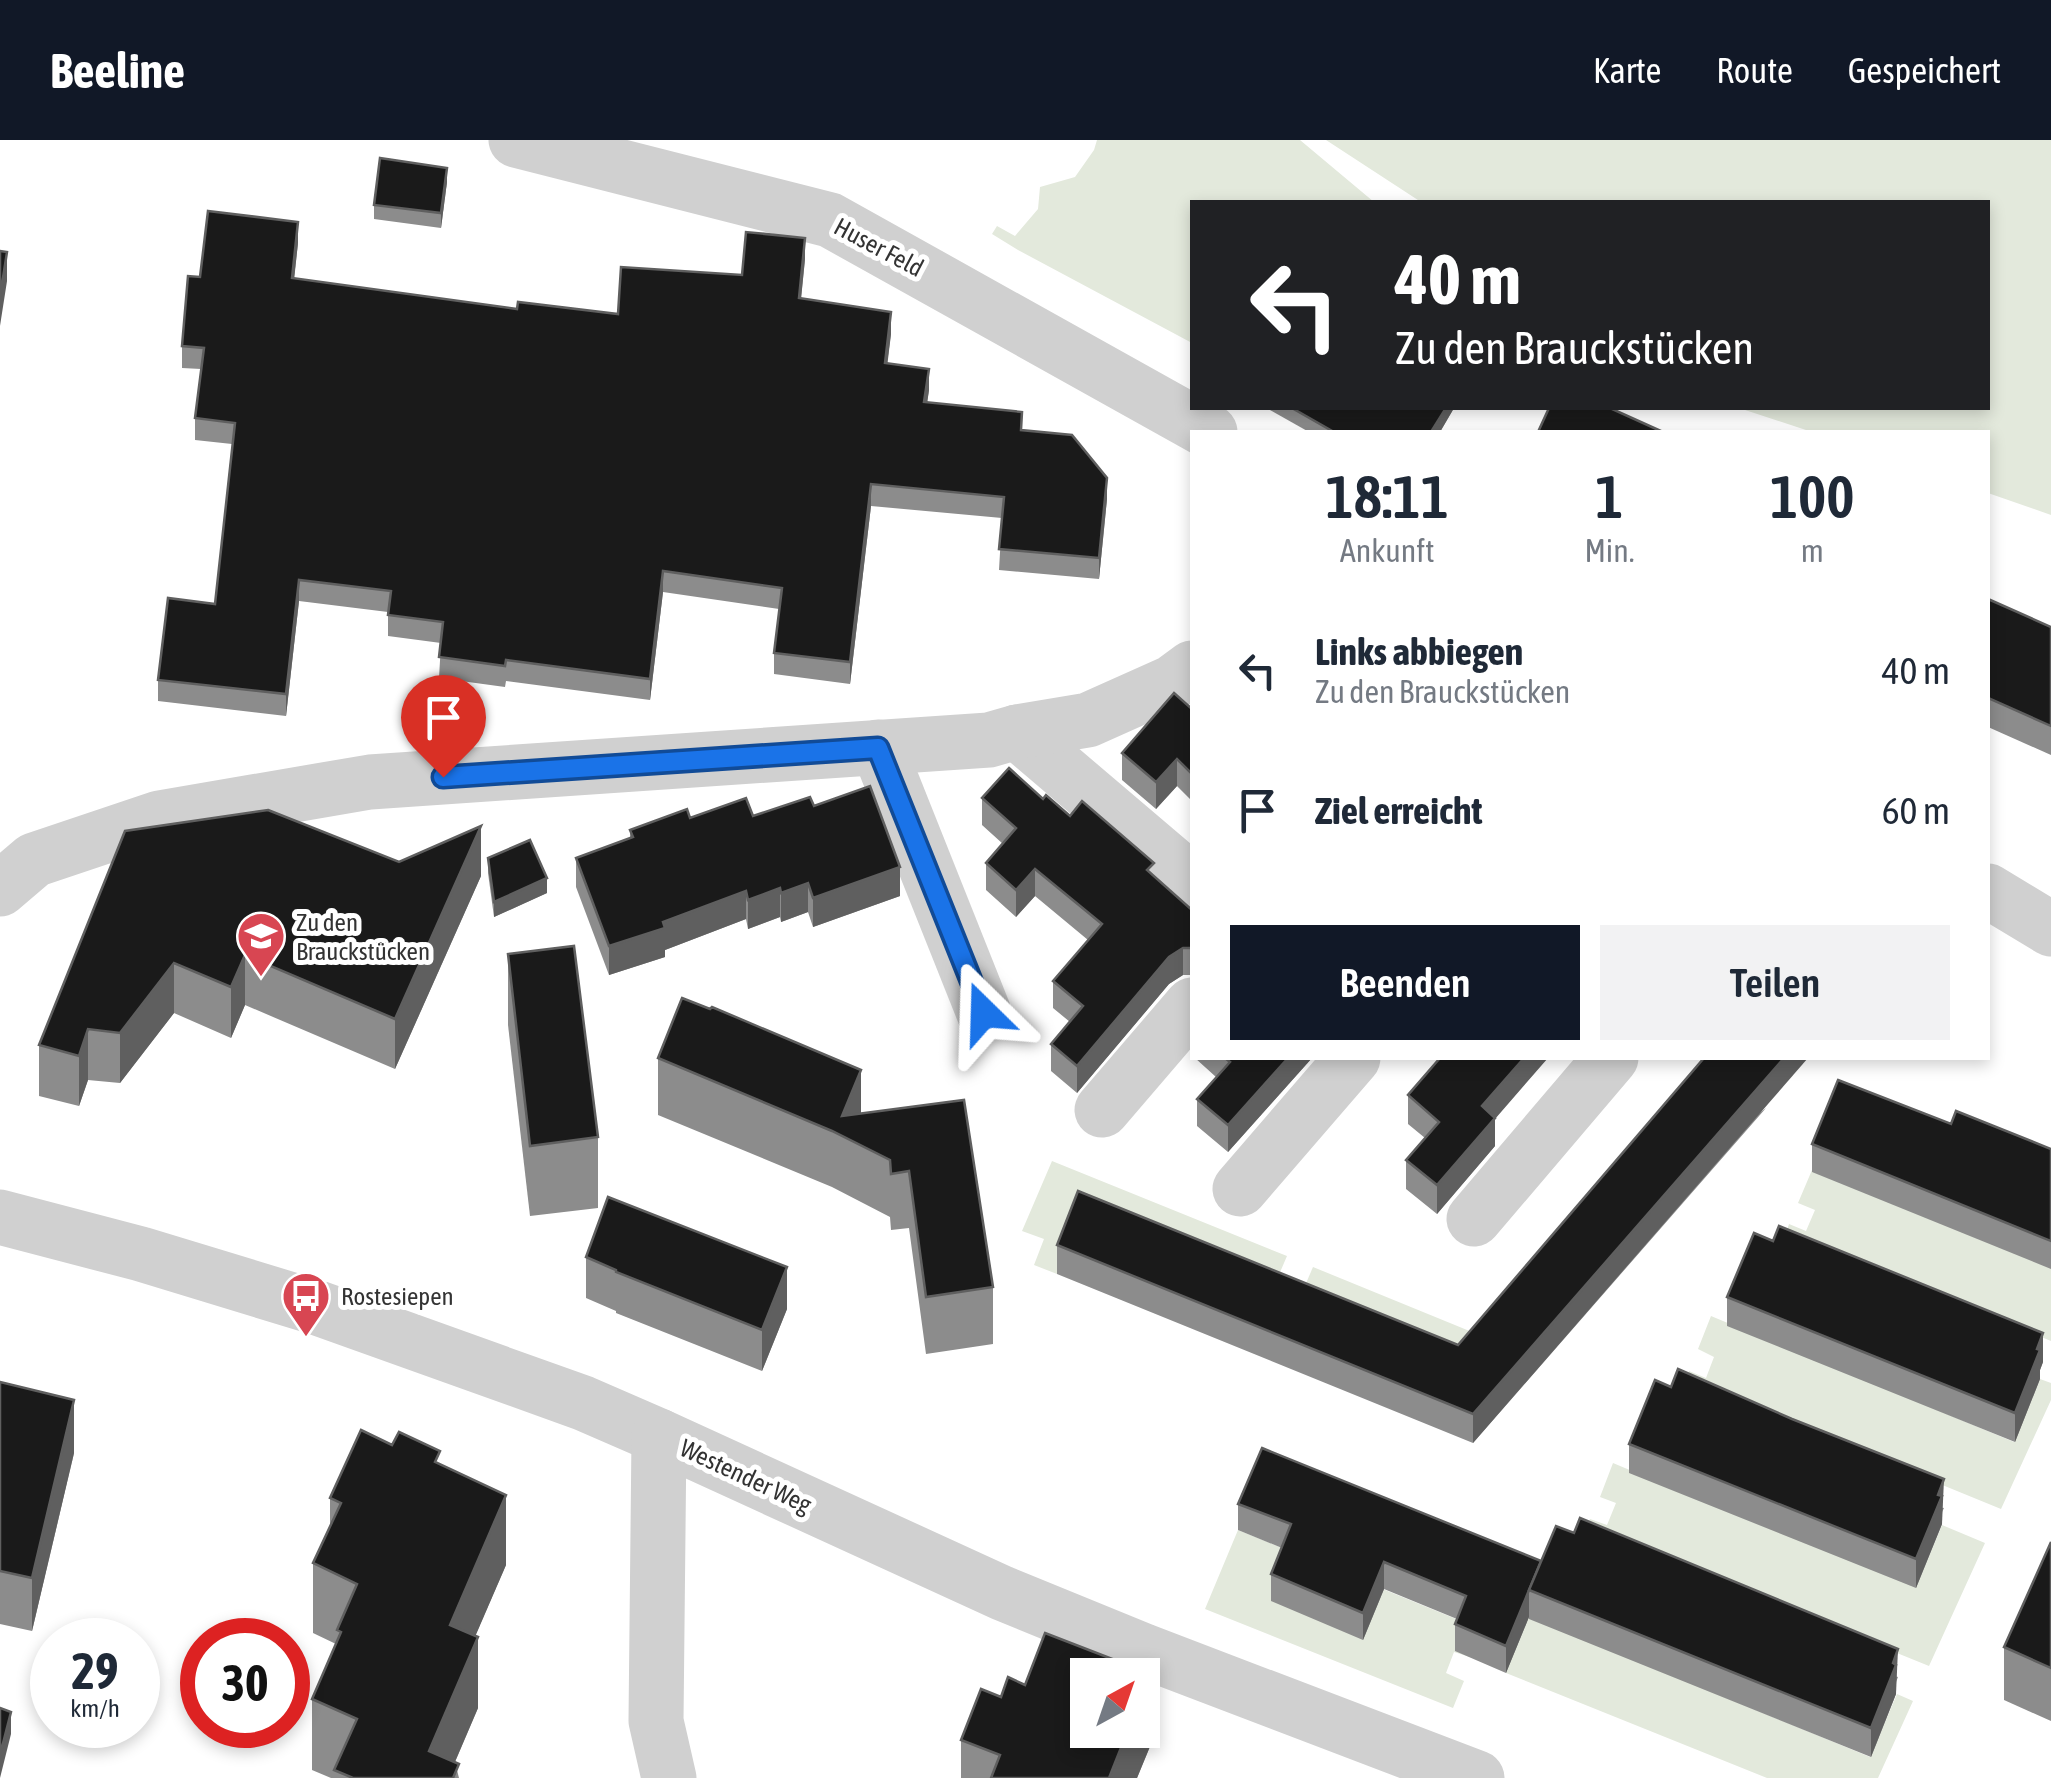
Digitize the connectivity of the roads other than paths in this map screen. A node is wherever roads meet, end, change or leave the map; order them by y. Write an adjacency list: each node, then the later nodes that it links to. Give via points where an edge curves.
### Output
1 (516, 140): 2 (street, Huser Feld, via 830,220)
2 (1206, 430)
3 (1190, 669): 4 (street, via 1088,720)
4 (1018, 732): 5 (street); 6 (street)
5 (878, 748): 7 (street, via 370,782 159,818 34,860); 11 (street)
6 (1190, 879)
7 (0, 890)
8 (1990, 892): 9 (street)
9 (2051, 929)
10 (1190, 1006): 14 (street)
11 (984, 1013)
12 (1351, 1060): 15 (street)
13 (1609, 1060): 17 (street)
14 (1102, 1110)
15 (1240, 1189)
16 (0, 1218): 18 (street, Westender Weg, via 318,1308)
17 (1474, 1218)
18 (660, 1436): 19 (street, via 656,1721); 20 (street, Westender Weg, via 1002,1593)
19 (669, 1778)
20 (1476, 1778)

